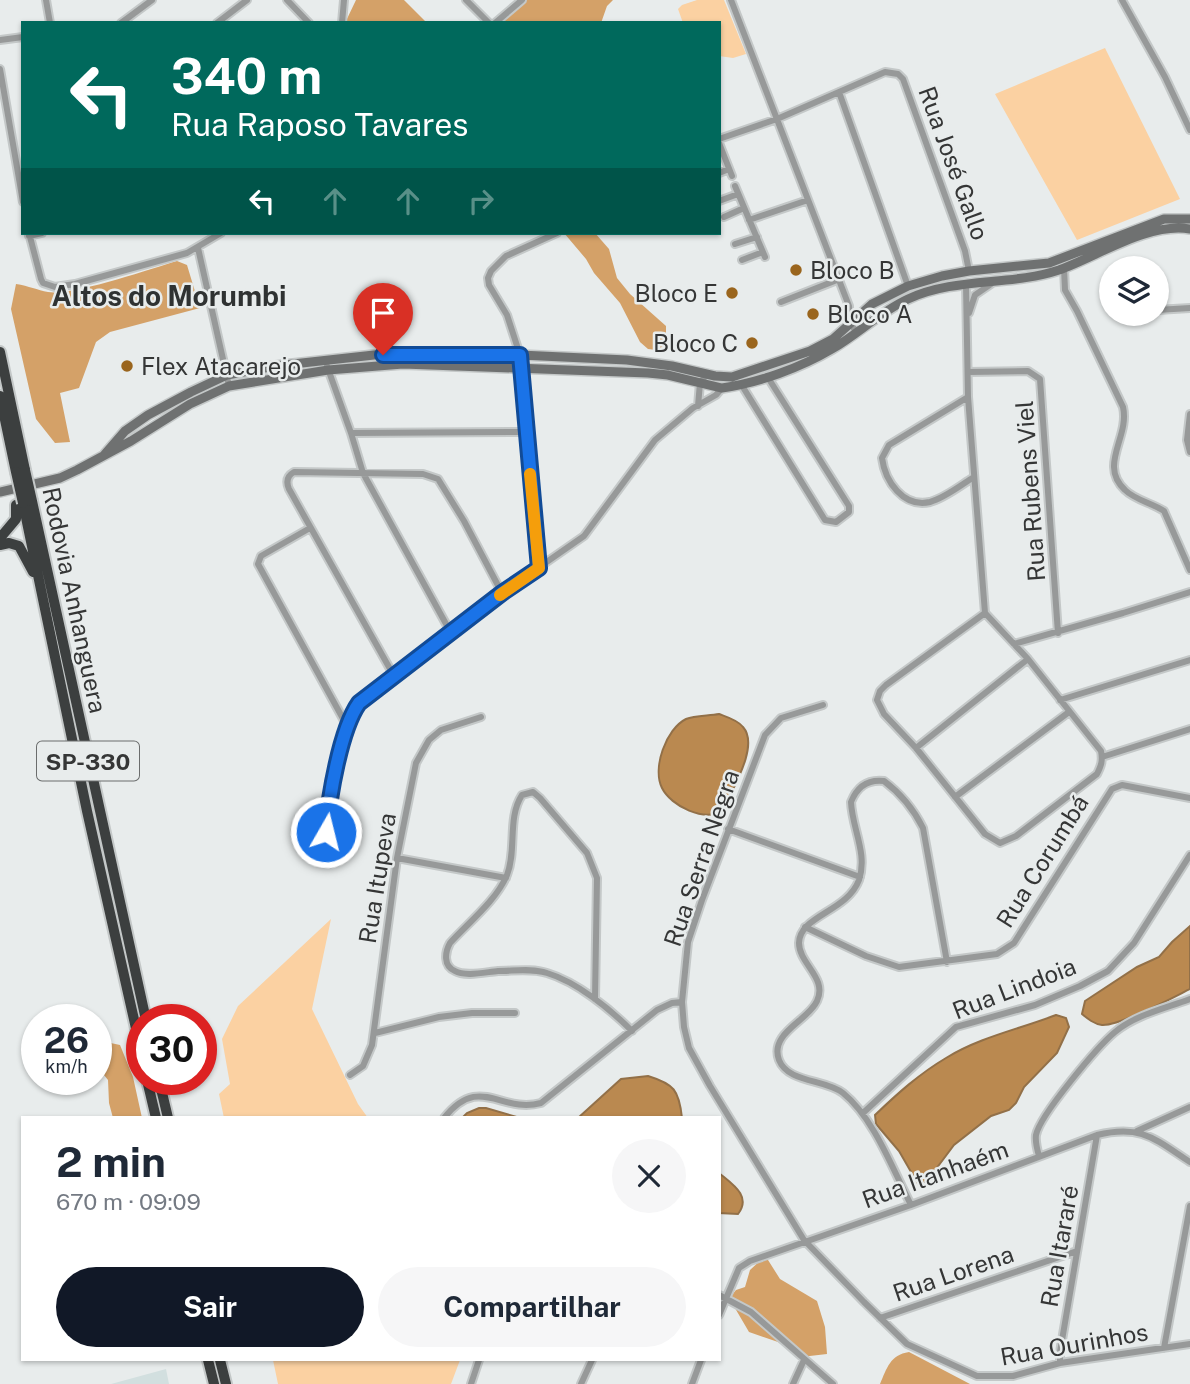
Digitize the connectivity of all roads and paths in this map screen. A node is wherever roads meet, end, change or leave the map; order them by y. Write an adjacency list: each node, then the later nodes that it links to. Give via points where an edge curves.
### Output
1 (46, 0): 10 (street)
2 (152, 0): 11 (street)
3 (247, 0): 12 (street)
4 (287, 0): 13 (street)
5 (344, 0): 14 (street)
6 (466, 0): 15 (street)
7 (522, 0): 16 (street)
8 (731, 0): 21 (street)
9 (1122, 0): 22 (street)
10 (50, 21)
11 (124, 21)
12 (221, 21)
13 (306, 21)
14 (342, 21)
15 (487, 21)
16 (497, 21)
17 (21, 37): 18 (street)
18 (0, 40)
19 (0, 69): 26 (street)
20 (839, 92): 21 (street, Rua José Gallo); 41 (street, Rua José Gallo, via 885,72 904,79); 45 (street)
21 (777, 119): 23 (street, Rua José Gallo); 28 (street)
22 (1190, 130)
23 (721, 140)
24 (721, 154): 25 (street, via 730,172)
25 (721, 173)
26 (21, 182)
27 (721, 200): 29 (street, via 736,190)
28 (808, 200): 31 (street); 42 (street)
29 (744, 208): 30 (street); 31 (street)
30 (724, 217)
31 (749, 220): 36 (street)
32 (1189, 221): 40 (main road); 41 (main road, via 1150,223 1049,263)
33 (29, 235): 38 (street, via 41,279 60,287)
34 (217, 235): 38 (street)
35 (553, 235): 56 (street, via 506,256 488,278)
36 (757, 237): 37 (street); 39 (street, via 764,254)
37 (734, 244)
38 (198, 248): 61 (street)
39 (743, 260)
40 (1064, 268): 43 (main road); 88 (street, via 1065,290 1126,419 1113,458 1115,479 1127,493 1164,511)
41 (969, 271): 45 (main road)
42 (838, 280): 46 (street); 47 (street)
43 (995, 280): 44 (main road); 53 (street, via 975,295)
44 (966, 284): 52 (main road, via 917,295); 53 (street)
45 (908, 286): 50 (main road)
46 (781, 302)
47 (849, 306): 50 (street); 51 (street)
48 (1190, 308): 49 (street)
49 (1169, 309)
50 (862, 312): 51 (main road); 52 (street)
51 (850, 322): 54 (street); 60 (main road, via 832,339 790,358 732,377)
52 (870, 322): 54 (main road)
53 (967, 328): 59 (street)
54 (856, 332): 62 (main road, via 814,359)
55 (0, 352): 79 (highway, Rodovia Anhanguera / SP-330)
56 (520, 355): 57 (main road, via 383,355); 58 (street); 60 (main road, via 627,360)
57 (326, 365): 58 (main road); 61 (main road, via 275,366); 65 (main road); 75 (street)
58 (520, 369): 63 (main road, via 648,373); 74 (street)
59 (968, 372): 69 (street); 93 (street, Rua Rubens Viel, via 1028,372 1040,379)
60 (707, 374): 63 (street)
61 (226, 375): 65 (street); 78 (main road, via 148,415 125,431)
62 (767, 376): 64 (main road); 64 (street, via 849,506 849,512 836,522 825,520)
63 (700, 383): 66 (main road); 67 (street)
64 (741, 384): 66 (main road)
65 (229, 386): 78 (main road)
66 (722, 388): 70 (street)
67 (699, 395): 70 (street); 71 (street)
68 (0, 396): 79 (highway, Rodovia Anhanguera / SP-330)
69 (968, 397): 81 (street); 81 (street, via 890,445 881,458 898,493 924,503)
70 (708, 401): 71 (street)
71 (698, 405): 87 (street, via 655,440 584,536)
72 (1190, 414): 76 (street)
73 (0, 426): 79 (highway)
74 (526, 432): 75 (street); 87 (street)
75 (351, 433): 80 (street)
76 (1189, 439): 77 (street)
77 (1190, 452)
78 (105, 454): 82 (main road, via 60,478)
79 (17, 473): 83 (highway, Rodovia Anhanguera / SP-330, bridge); 83 (highway)
80 (363, 473): 84 (street, via 290,475 289,489); 90 (street, via 423,474 438,479); 94 (street)
81 (974, 477): 92 (street)
82 (0, 492)
83 (24, 503): 85 (highway); 91 (highway, Rodovia Anhanguera / SP-330); 121 (highway, Rodovia Anhanguera / SP-330)
84 (310, 528): 98 (street); 103 (street, via 261,556 258,564)
85 (0, 538)
86 (0, 545): 91 (highway, via 13,543 22,549)
87 (539, 568): 90 (street)
88 (1190, 570)
89 (1190, 592): 93 (street)
90 (502, 593): 94 (street)
91 (45, 604): 120 (highway, Rodovia Anhanguera / SP-330)
92 (985, 613): 95 (street); 105 (street, via 878,695 878,706)
93 (1058, 632): 95 (street)
94 (451, 633): 98 (street)
95 (1014, 644): 96 (street)
96 (1028, 659): 99 (street); 105 (street)
97 (1190, 660): 99 (street)
98 (394, 676): 103 (street, via 359,703)
99 (1060, 700): 101 (street)
100 (823, 705): 109 (street, Rua Serra Negra, via 772,725)
101 (1069, 712): 106 (street); 107 (street)
102 (481, 717): 112 (street, Rua Itupeva, via 442,730 421,750)
103 (347, 726): 110 (street)
104 (1190, 729): 106 (street)
105 (916, 748): 107 (street)
106 (1101, 754): 107 (street, via 1097,774 1016,836 1000,843 985,834)
107 (955, 797)
108 (1190, 798): 116 (street, Rua Corumbá, via 1122,785 1112,789 1014,943 997,954)
109 (728, 829): 113 (street); 119 (street, Rua Serra Negra, via 688,942)
110 (326, 832)
111 (1190, 855): 129 (street, Rua Lindoia, via 1134,943 1108,971 1035,1005 956,1027)
112 (397, 858): 114 (street); 124 (street, Rua Itupeva)
113 (860, 877): 115 (street, via 852,895); 116 (street, via 862,855 851,802 860,787 884,781 923,828)
114 (506, 878): 117 (street, via 447,949 450,968 460,973 547,973); 117 (street, via 516,804 522,795 533,792 587,853 597,878)
115 (805, 928): 116 (street, Rua Corumbá, via 887,965); 129 (street, via 800,951 819,982 818,999 781,1039 777,1055 791,1074 842,1092)
116 (947, 962)
117 (595, 999): 123 (street)
118 (1190, 999): 135 (street, via 1115,1032 1063,1091 1038,1128)
119 (682, 1002): 123 (street, via 657,1010); 139 (street, Rua Serra Negra, via 689,1048)
120 (131, 1004)
121 (142, 1004)
122 (515, 1013): 124 (street, via 439,1017)
123 (632, 1031): 132 (street, via 541,1103 527,1107 477,1096 465,1099)
124 (375, 1033): 125 (street, Rua Itupeva, via 363,1066)
125 (350, 1075)
126 (151, 1095): 130 (highway)
127 (163, 1095): 131 (highway)
128 (1190, 1107): 133 (street)
129 (863, 1113): 137 (street)
130 (156, 1116)
131 (168, 1116)
132 (446, 1116)
133 (1137, 1131): 134 (street, Rua Itanhaém); 136 (street)
134 (1097, 1135): 135 (street, Rua Itanhaém); 140 (street, Rua Itararé)
135 (1039, 1156): 137 (street, Rua Itanhaém)
136 (1190, 1162)
137 (911, 1205): 139 (street, Rua Itanhaém)
138 (1190, 1206): 144 (street)
139 (804, 1240): 141 (street, Rua Itanhaém, via 742,1265); 142 (street, Rua Ourinhos)
140 (1077, 1251): 142 (street, Rua Lorena); 151 (street, Rua Itararé)
141 (723, 1296): 145 (street, via 751,1312)
142 (880, 1318): 151 (street, Rua Ourinhos, via 907,1343 977,1376 1013,1376)
143 (1190, 1344): 144 (street, Rua Ourinhos)
144 (1164, 1348): 151 (street, Rua Ourinhos)
145 (804, 1360): 157 (street); 158 (street)
146 (208, 1361): 152 (highway)
147 (220, 1361): 153 (highway)
148 (479, 1361): 154 (street)
149 (592, 1361): 155 (street)
150 (701, 1361): 156 (street)
151 (1060, 1363)
152 (214, 1384)
153 (226, 1384)
154 (471, 1384)
155 (581, 1384)
156 (692, 1384)
157 (793, 1384)
158 (833, 1384)

